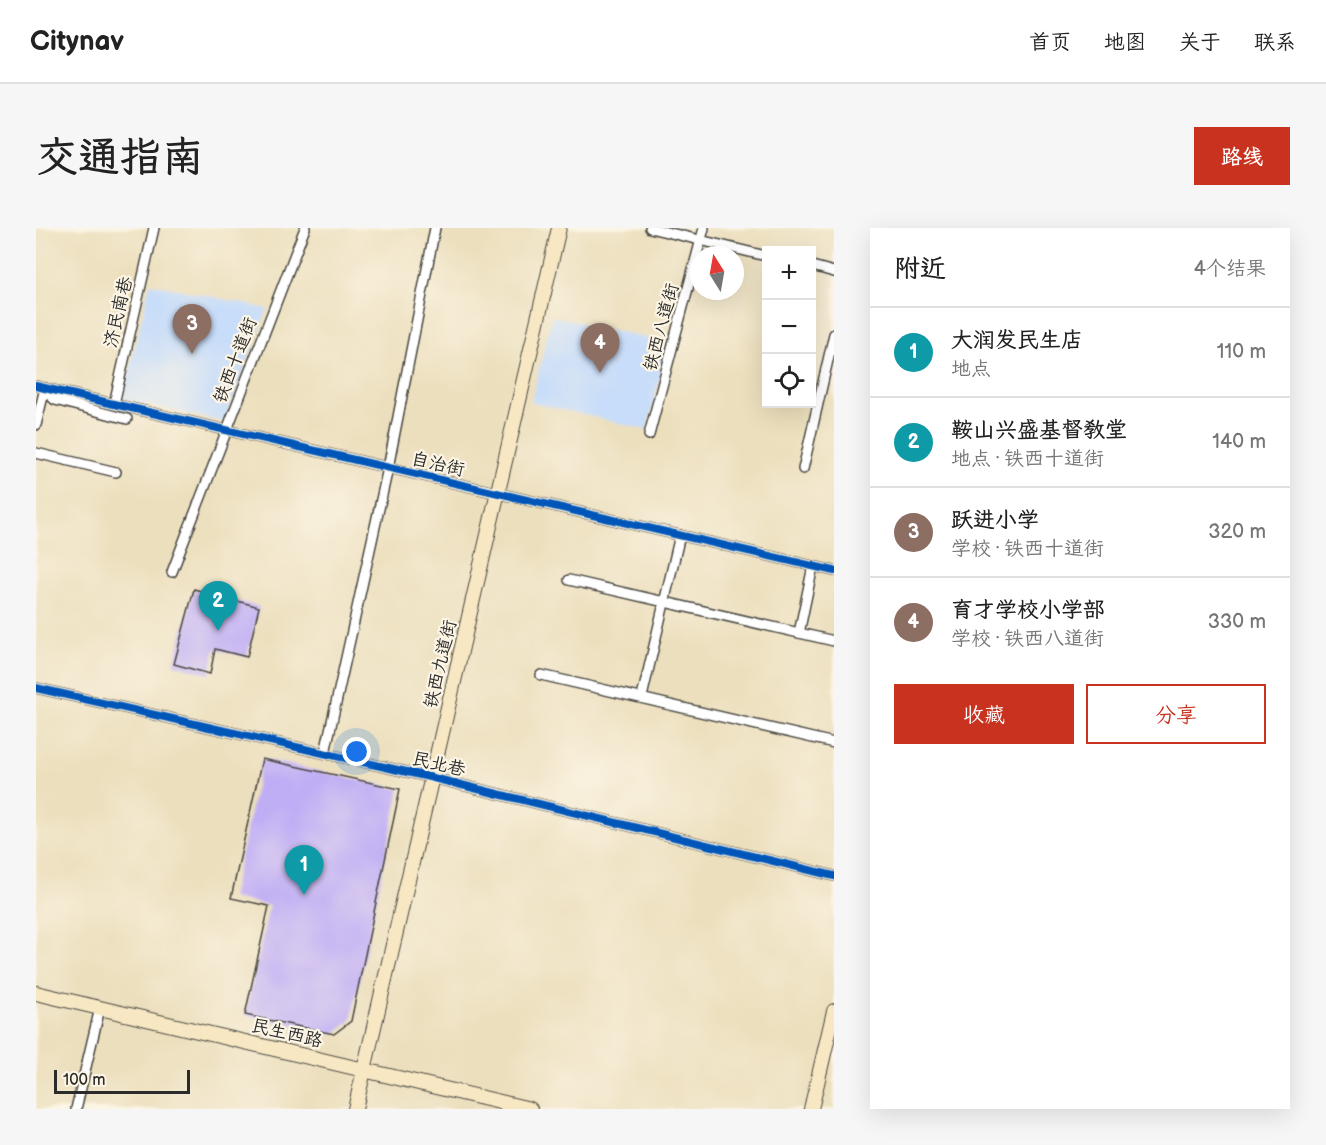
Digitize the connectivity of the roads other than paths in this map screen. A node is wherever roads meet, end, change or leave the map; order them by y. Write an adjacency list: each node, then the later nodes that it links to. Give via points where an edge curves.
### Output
1 (154, 228): 13 (street, 济民南巷)
2 (305, 228): 16 (street, 铁西十道街)
3 (435, 228): 19 (street)
4 (559, 228): 22 (main road, 铁西九道街)
5 (650, 228): 7 (street)
6 (704, 228): 7 (street, 铁西八道街)
7 (701, 240): 8 (street); 17 (street, 铁西八道街)
8 (762, 255)
9 (816, 267): 10 (street)
10 (834, 272)
11 (834, 334): 20 (street)
12 (42, 388): 13 (street, 自治街); 14 (street, via 55,400); 15 (street)
13 (114, 404): 16 (street, 自治街)
14 (127, 419)
15 (36, 425)
16 (225, 430): 19 (street, 自治街); 26 (street, 铁西十道街)
17 (649, 435)
18 (36, 453): 21 (street)
19 (388, 468): 22 (street, 自治街); 35 (street)
20 (803, 469)
21 (116, 472)
22 (498, 493): 23 (street, 自治街); 36 (main road, 铁西九道街)
23 (680, 535): 24 (street, 自治街); 28 (street)
24 (813, 566): 25 (street, 自治街); 29 (street)
25 (834, 571)
26 (171, 572)
27 (569, 580): 28 (street)
28 (665, 602): 29 (street); 33 (street)
29 (799, 633): 30 (street)
30 (834, 640)
31 (541, 675): 33 (street)
32 (36, 688): 35 (street, 民北巷)
33 (642, 697): 34 (street)
34 (834, 743)
35 (325, 753): 36 (street, 民北巷)
36 (432, 777): 37 (street, 民北巷); 41 (main road, 铁西九道街)
37 (834, 876)
38 (36, 993): 39 (main road, 民生西路)
39 (100, 1008): 41 (main road, 民生西路); 43 (street)
40 (834, 1011): 46 (main road)
41 (363, 1070): 42 (main road, 民生西路); 44 (main road, 铁西九道街)
42 (490, 1104): 45 (main road, 民生西路)
43 (76, 1109)
44 (355, 1109)
45 (530, 1109)
46 (811, 1109)

